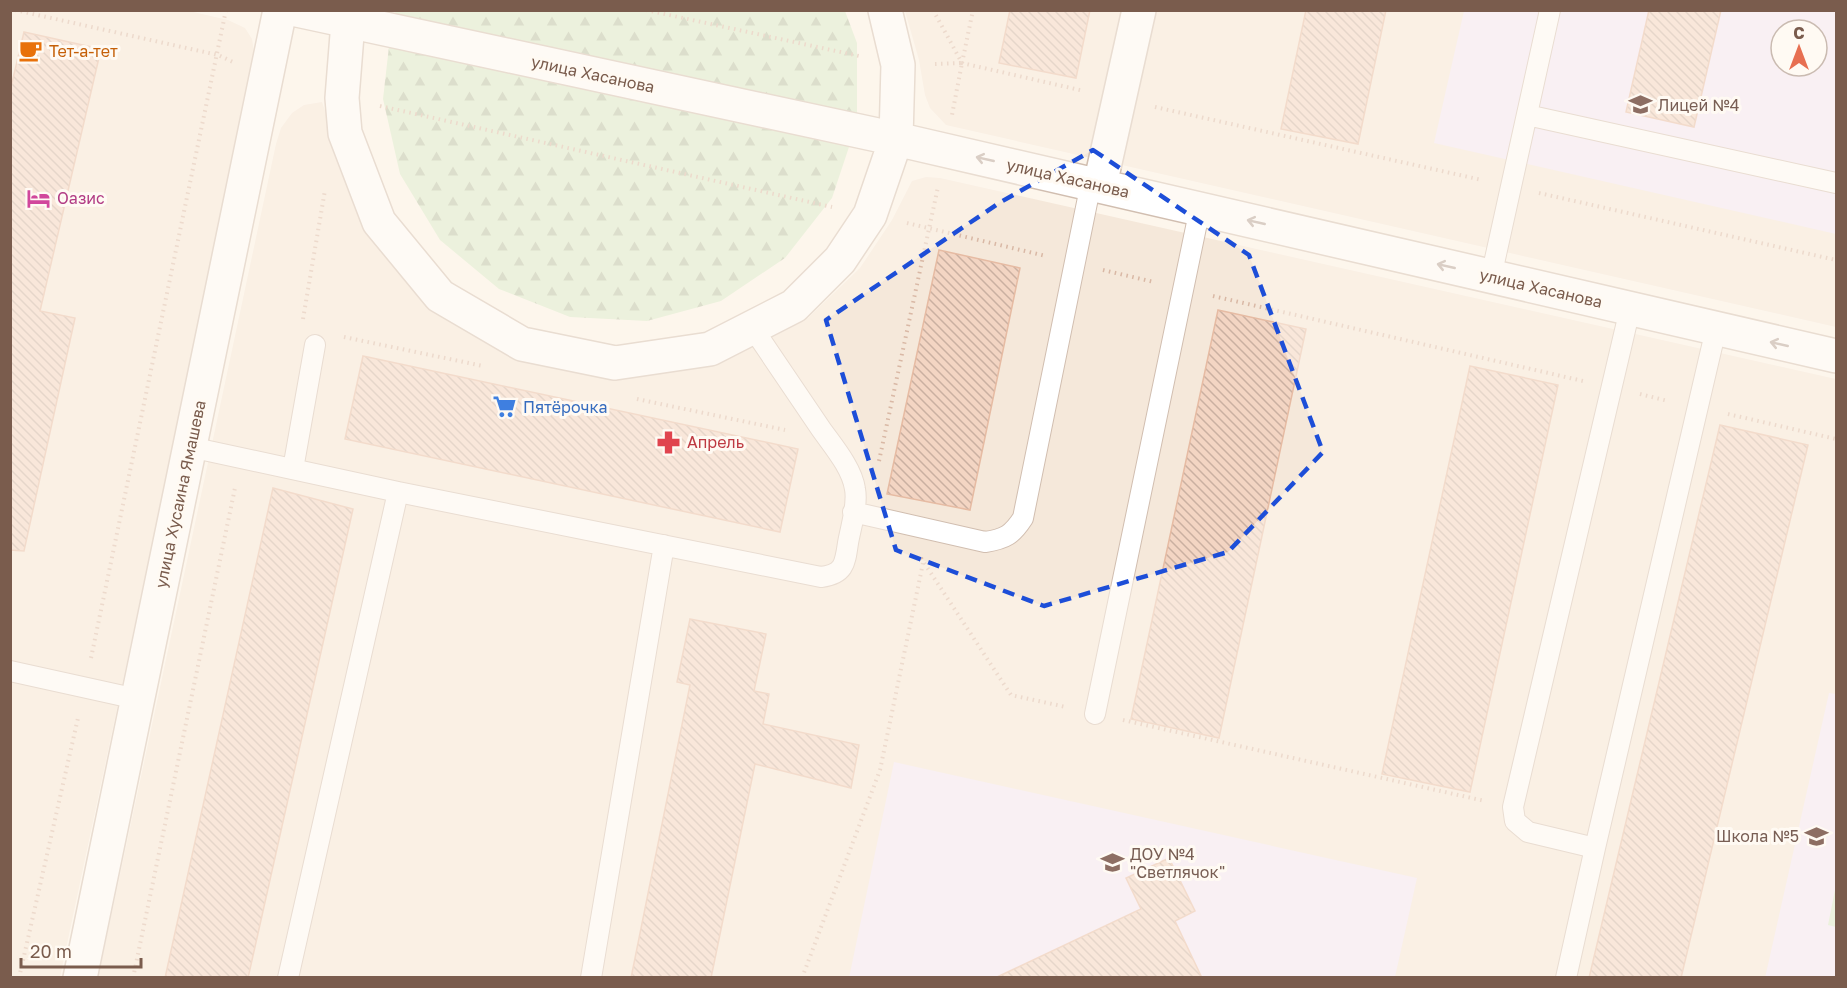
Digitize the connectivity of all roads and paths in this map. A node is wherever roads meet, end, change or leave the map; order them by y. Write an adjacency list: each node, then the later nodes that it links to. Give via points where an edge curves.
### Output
1 (15, 10): 12 (path)
2 (226, 10): 12 (path)
3 (280, 10): 15 (street, улица Хусаина Ямашева)
4 (297, 10): 11 (street, улица Хасанова)
5 (646, 10): 14 (path)
6 (885, 10): 14 (street)
7 (933, 10): 13 (path)
8 (973, 10): 13 (path)
9 (1139, 10): 17 (street)
10 (1550, 10): 18 (lane)
11 (350, 16): 16 (street); 19 (street, улица Хасанова)
12 (218, 55): 15 (path); 48 (path)
13 (962, 63): 14 (path); 17 (path); 20 (path)
14 (898, 65): 19 (street)
15 (265, 78): 39 (street, улица Хусаина Ямашева)
16 (342, 98): 25 (path); 32 (street, via 345,133 379,222 440,296 522,344 615,363 710,350)
17 (1120, 99): 22 (street); 23 (path)
18 (1527, 115): 21 (lane); 23 (lane)
19 (896, 139): 20 (street, улица Хасанова); 25 (street)
20 (945, 150): 22 (street, улица Хасанова, one-way to 20); 26 (path)
21 (1836, 183)
22 (1096, 184): 24 (street, улица Хасанова); 28 (lane)
23 (1510, 186): 27 (path); 29 (lane)
24 (1200, 208): 29 (street, улица Хасанова, one-way to 24); 30 (lane)
25 (870, 215): 26 (path); 32 (street, via 840,260 794,306)
26 (929, 228): 28 (path); 41 (path)
27 (1836, 260)
28 (1075, 263): 30 (path); 44 (lane, via 1023,518 1014,532 985,542)
29 (1491, 277): 31 (street, улица Хасанова)
30 (1182, 289): 36 (path); 50 (lane)
31 (1630, 309): 33 (street, улица Хасанова); 36 (lane)
32 (752, 327): 44 (lane, via 845,466 855,488)
33 (1716, 329): 35 (street, улица Хасанова, one-way to 33); 37 (lane)
34 (315, 345): 42 (lane)
35 (1836, 356)
36 (1611, 388): 37 (path); 51 (lane, via 1513,807 1515,821 1528,832)
37 (1697, 407): 38 (path); 51 (lane)
38 (1836, 439)
39 (190, 447): 40 (lane); 49 (street, улица Хусаина Ямашева)
40 (242, 458): 42 (lane); 54 (path)
41 (878, 464)
42 (293, 469): 43 (lane)
43 (398, 492): 45 (lane); 55 (lane)
44 (853, 512): 45 (lane, via 846,560 832,576 820,577)
45 (664, 545): 56 (lane)
46 (923, 562): 57 (path, via 880,770)
47 (10, 671): 48 (lane)
48 (85, 687): 49 (lane); 52 (path)
49 (137, 699): 53 (street, улица Хусаина Ямашева)
50 (1095, 714)
51 (1595, 848): 58 (lane)
52 (19, 978)
53 (80, 978)
54 (133, 978)
55 (288, 978)
56 (591, 978)
57 (801, 978)
58 (1566, 978)

